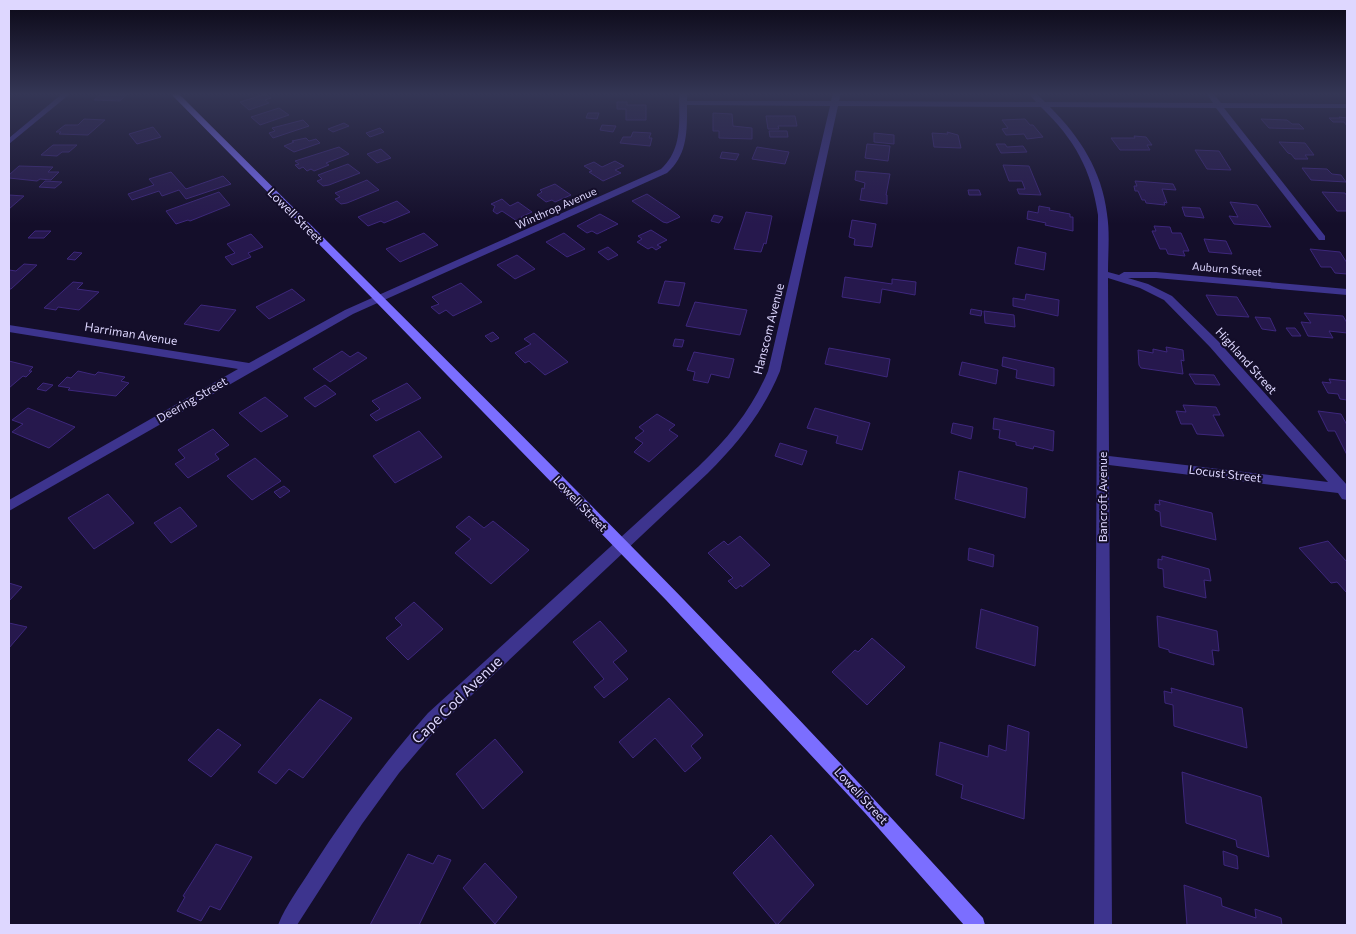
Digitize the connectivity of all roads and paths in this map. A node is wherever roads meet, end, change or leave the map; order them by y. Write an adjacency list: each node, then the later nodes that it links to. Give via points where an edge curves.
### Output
1 (217, 137): 9 (main road, Lowell Street)
2 (682, 137): 9 (street, Winthrop Avenue, via 681,150 676,160 664,171)
3 (827, 137): 15 (street, Hanscom Avenue, via 774,371 764,397 749,421 723,451)
4 (1073, 137): 7 (street, Bancroft Avenue, via 1089,161 1097,182 1103,215)
5 (1243, 137): 6 (street)
6 (1322, 238)
7 (1104, 274): 8 (street, Auburn Street, via 1156,275); 12 (street, Bancroft Avenue); 13 (street, Highland Street, via 1144,286 1168,298 1214,344)
8 (1347, 292)
9 (379, 299): 11 (street, Deering Street); 15 (main road, Lowell Street)
10 (9, 328): 11 (street, Harriman Avenue)
11 (250, 367): 14 (street, Deering Street)
12 (1104, 460): 13 (street, Locust Street); 18 (street, Bancroft Avenue)
13 (1345, 491)
14 (9, 506)
15 (621, 546): 16 (street, Cape Cod Avenue, via 416,738 382,778 331,852); 17 (main road, Lowell Street, via 871,807)
16 (287, 925)
17 (976, 925)
18 (1103, 925)

